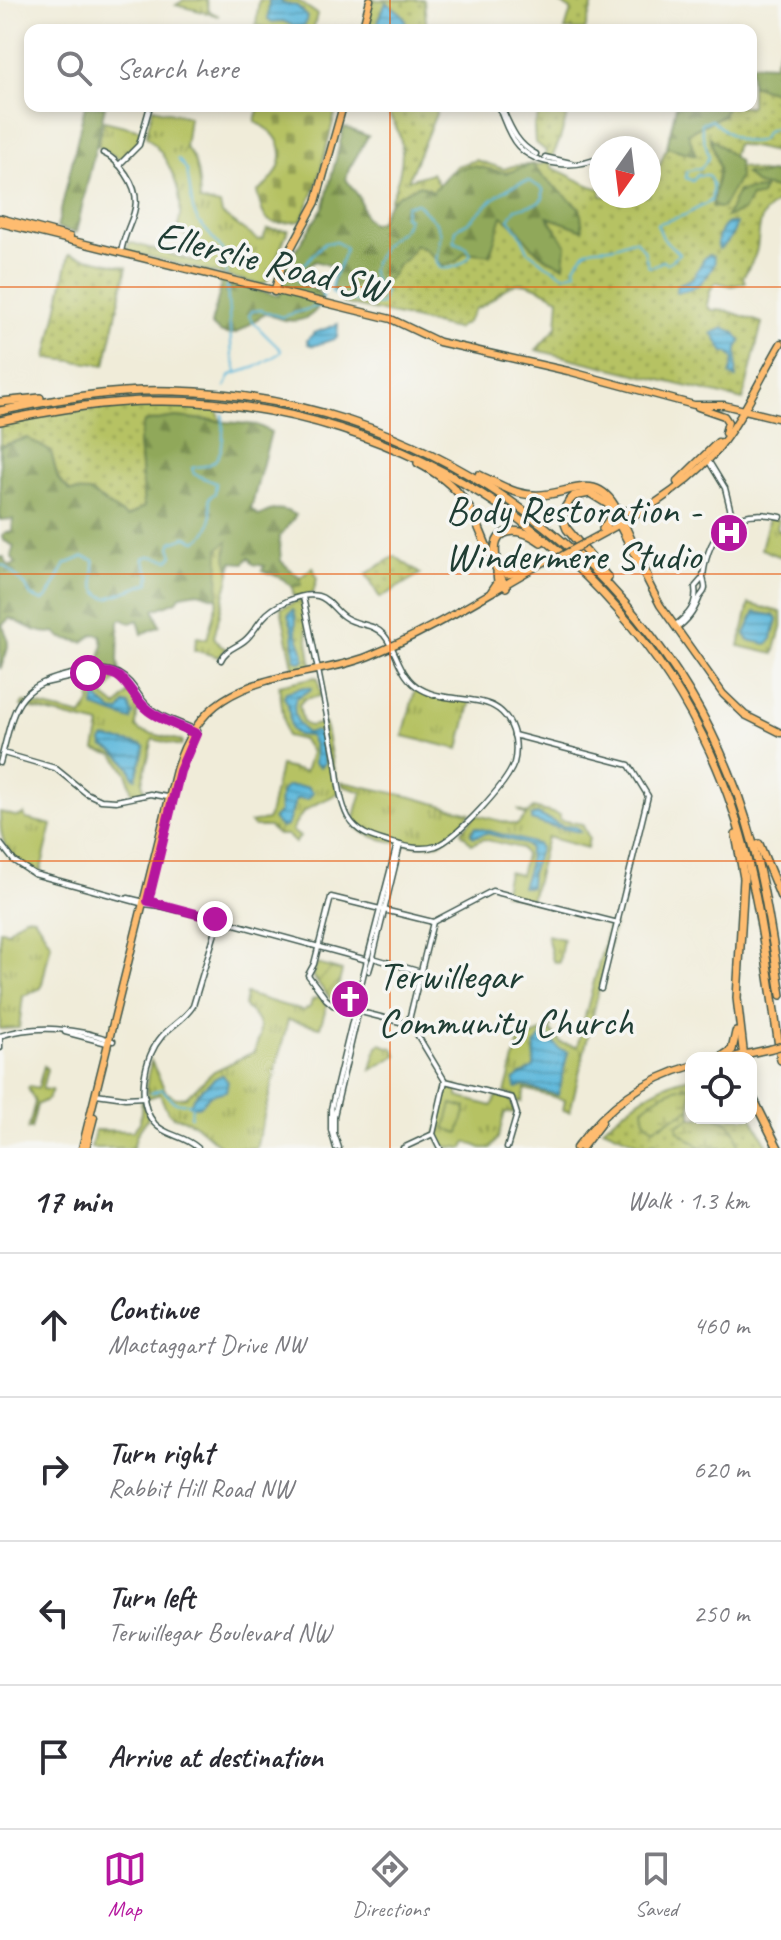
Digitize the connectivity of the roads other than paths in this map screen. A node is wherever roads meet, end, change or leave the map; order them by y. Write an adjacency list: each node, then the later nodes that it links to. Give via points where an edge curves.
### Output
1 (368, 0): 2 (main road)
2 (362, 24)
3 (148, 112): 9 (street, via 139,146)
4 (340, 112): 12 (main road, via 309,213)
5 (340, 112): 14 (main road, via 320,192)
6 (503, 112): 8 (street, via 525,148 574,164)
7 (103, 153): 9 (street)
8 (589, 162)
9 (119, 165): 11 (street, via 136,195)
10 (0, 220): 11 (main road, Ellerslie Road SW)
11 (121, 253): 13 (main road, Ellerslie Road SW)
12 (274, 278): 13 (main road); 14 (main road)
13 (258, 288): 14 (main road, Ellerslie Road SW)
14 (272, 291): 15 (main road, Ellerslie Road SW, via 391,319)
15 (424, 335): 18 (main road, Ellerslie Road SW); 20 (main road, Ellerslie Road SW)
16 (781, 343): 22 (main road)
17 (90, 395): 19 (highway); 21 (highway); 27 (highway, via 173,391 264,399 345,419)
18 (676, 400): 20 (main road, Ellerslie Road SW); 26 (main road, via 722,414)
19 (0, 402)
20 (700, 404): 22 (main road, Ellerslie Road SW)
21 (0, 411)
22 (741, 412): 23 (main road, Ellerslie Road SW); 26 (main road); 28 (main road)
23 (781, 419)
24 (0, 421): 25 (highway, via 91,405 177,401 260,409)
25 (351, 431): 38 (highway, via 424,466 456,489 475,514); 45 (highway, via 481,492 558,550)
26 (725, 433): 28 (main road)
27 (433, 455): 29 (highway, via 530,495 594,488 608,496); 47 (highway, via 498,492 552,532 602,578)
28 (705, 461): 30 (main road); 30 (main road, via 684,482); 32 (street)
29 (610, 506): 30 (highway); 33 (highway); 33 (highway); 34 (highway, via 611,517); 47 (highway, via 590,493 574,496 564,510 565,524)
30 (636, 513): 33 (main road); 35 (main road)
31 (781, 517): 32 (street, via 758,513)
32 (733, 520): 40 (street, via 712,543)
33 (620, 522): 34 (main road); 35 (main road); 37 (main road)
34 (602, 532): 35 (main road); 36 (main road, bridge)
35 (629, 540): 37 (main road); 46 (main road, via 650,589)
36 (554, 558): 39 (main road); 41 (main road)
37 (640, 558): 46 (main road)
38 (498, 569): 39 (highway, via 507,574); 41 (highway); 42 (highway); 45 (highway, via 499,539 509,531 525,531)
39 (526, 571): 41 (main road)
40 (701, 584): 43 (street, via 695,587); 43 (street, via 705,590)
41 (506, 585): 42 (main road); 48 (main road)
42 (492, 591): 48 (main road)
43 (699, 593): 46 (street)
44 (303, 597): 48 (street, via 323,598 345,618 378,629); 49 (street, via 265,615); 50 (street)
45 (610, 600): 57 (highway, via 671,681)
46 (676, 626): 51 (main road, via 736,708)
47 (653, 637): 54 (highway)
48 (391, 648): 50 (main road); 53 (street, via 419,688 484,701 509,722)
49 (221, 660)
50 (318, 672): 52 (main road, via 248,690 221,706); 59 (street, via 350,819 367,835)
51 (781, 731)
52 (195, 732): 55 (street, via 153,711 129,681 93,669 38,683 29,691 13,714); 58 (main road, via 180,759)
53 (514, 735): 59 (street, via 514,761 506,777 453,836 430,847); 66 (street, via 629,765 648,797)
54 (718, 746): 61 (highway, via 737,781); 71 (highway, via 756,851)
55 (3, 753): 56 (street); 58 (street, via 55,768 101,800 154,795)
56 (0, 763)
57 (719, 772): 72 (highway, via 744,878); 82 (highway, via 751,871)
58 (171, 799): 62 (main road)
59 (398, 844): 63 (street)
60 (1, 847): 62 (street, via 34,874)
61 (781, 897)
62 (146, 903): 64 (street); 76 (main road)
63 (382, 909): 65 (street); 67 (street, via 331,897); 68 (street)
64 (217, 922): 67 (street); 87 (street, via 193,1006 164,1033 150,1056)
65 (433, 922): 66 (street, via 492,891); 69 (street)
66 (618, 923): 70 (street)
67 (319, 946): 68 (street); 73 (street, via 308,975 330,1003)
68 (370, 959): 69 (street); 73 (street)
69 (421, 972): 74 (street)
70 (601, 989)
71 (781, 995)
72 (737, 1010): 79 (highway, via 736,1041); 80 (highway)
73 (357, 1012): 74 (street); 92 (street, via 334,1116)
74 (408, 1024): 85 (street)
75 (0, 1037): 76 (street, via 55,1029); 77 (street)
76 (110, 1041): 86 (main road)
77 (0, 1048)
78 (781, 1048): 81 (main road, bridge)
79 (729, 1052)
80 (742, 1052)
81 (757, 1053)
82 (781, 1060)
83 (685, 1070): 96 (main road, via 658,1078 621,1101)
84 (685, 1070): 97 (main road, via 634,1095)
85 (445, 1081): 89 (street); 95 (street, via 512,1098 517,1114)
86 (98, 1094): 87 (street); 90 (main road)
87 (145, 1097): 91 (street, via 157,1126)
88 (757, 1106): 98 (highway)
89 (433, 1134): 93 (street); 94 (street)
90 (84, 1148)
91 (198, 1148)
92 (337, 1148)
93 (403, 1148)
94 (440, 1148)
95 (507, 1148)
96 (576, 1148)
97 (582, 1148)
98 (778, 1148)

